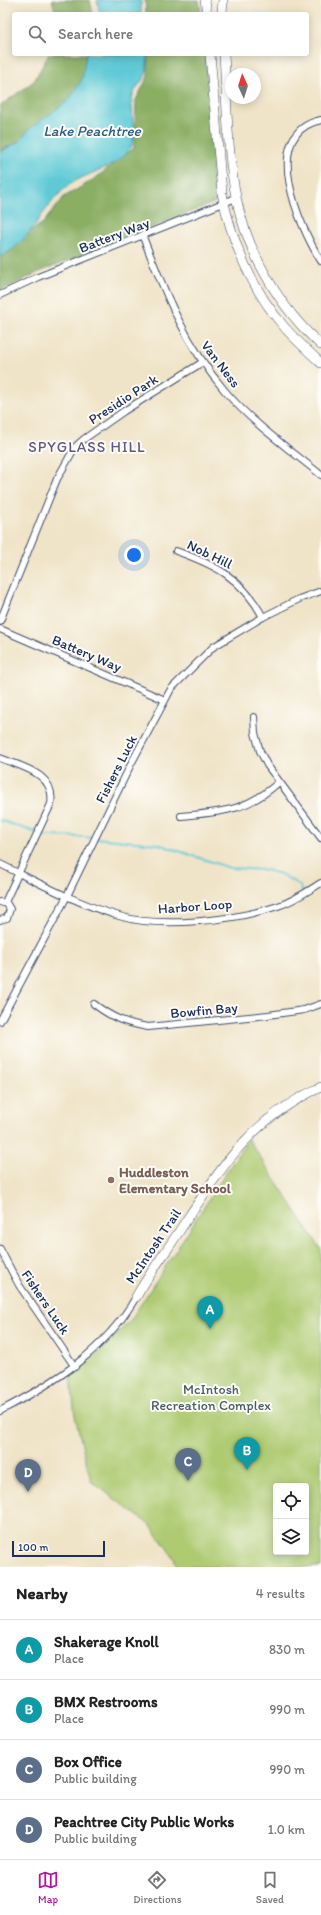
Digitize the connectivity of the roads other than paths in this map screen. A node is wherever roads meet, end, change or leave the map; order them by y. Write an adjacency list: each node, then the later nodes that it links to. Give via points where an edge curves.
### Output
1 (205, 0): 4 (main road)
2 (220, 0): 5 (main road)
3 (223, 0): 6 (main road)
4 (207, 12)
5 (221, 12)
6 (221, 12)
7 (210, 56): 11 (main road)
8 (224, 56): 10 (main road)
9 (321, 120): 13 (street, via 304,126 296,135 287,155 287,167 302,223 311,246)
10 (236, 198): 11 (street, Battery Way); 15 (main road, via 253,251 278,295)
11 (224, 203): 12 (street, Battery Way); 17 (main road, via 241,256 254,282 285,328)
12 (143, 236): 14 (street, Battery Way, via 38,277); 16 (street, Van Ness, via 169,303)
13 (321, 261)
14 (0, 295)
15 (321, 345)
16 (203, 362): 18 (street, Van Ness, via 226,392 270,434); 22 (street, Presidio Park, via 124,412 75,447 57,479)
17 (321, 363)
18 (321, 475)
19 (176, 551): 21 (street, Nob Hill, via 232,577 254,600)
20 (321, 591): 21 (street, Fishers Luck)
21 (263, 617): 24 (street, Fishers Luck, via 213,647 171,689)
22 (0, 621)
23 (0, 629): 24 (street, Battery Way)
24 (165, 700): 33 (street, Fishers Luck)
25 (254, 717): 27 (street, via 260,751)
26 (0, 758): 31 (street, via 40,774 52,790 51,804)
27 (279, 782): 28 (street, via 260,797 230,811); 29 (street)
28 (181, 816)
29 (321, 838)
30 (0, 864): 31 (street, Harbor Loop)
31 (18, 873): 33 (street, Harbor Loop); 34 (street)
32 (321, 883): 33 (street, Harbor Loop, via 280,906 253,913 164,922 121,917)
33 (67, 896): 38 (street, Fishers Luck)
34 (2, 902): 35 (street, via 9,907 10,912 7,918)
35 (0, 920)
36 (94, 1004): 37 (street, Bowfin Bay, via 109,1016 129,1024 148,1027 268,1016 304,1010)
37 (321, 1004)
38 (0, 1021)
39 (321, 1087): 41 (main road, McIntosh Trail, via 266,1119 236,1150)
40 (0, 1249): 42 (street, Fishers Luck, via 19,1285)
41 (136, 1297): 42 (street, McIntosh Trail, via 102,1343)
42 (74, 1366): 43 (street, McIntosh Trail, via 58,1379)
43 (0, 1411)

